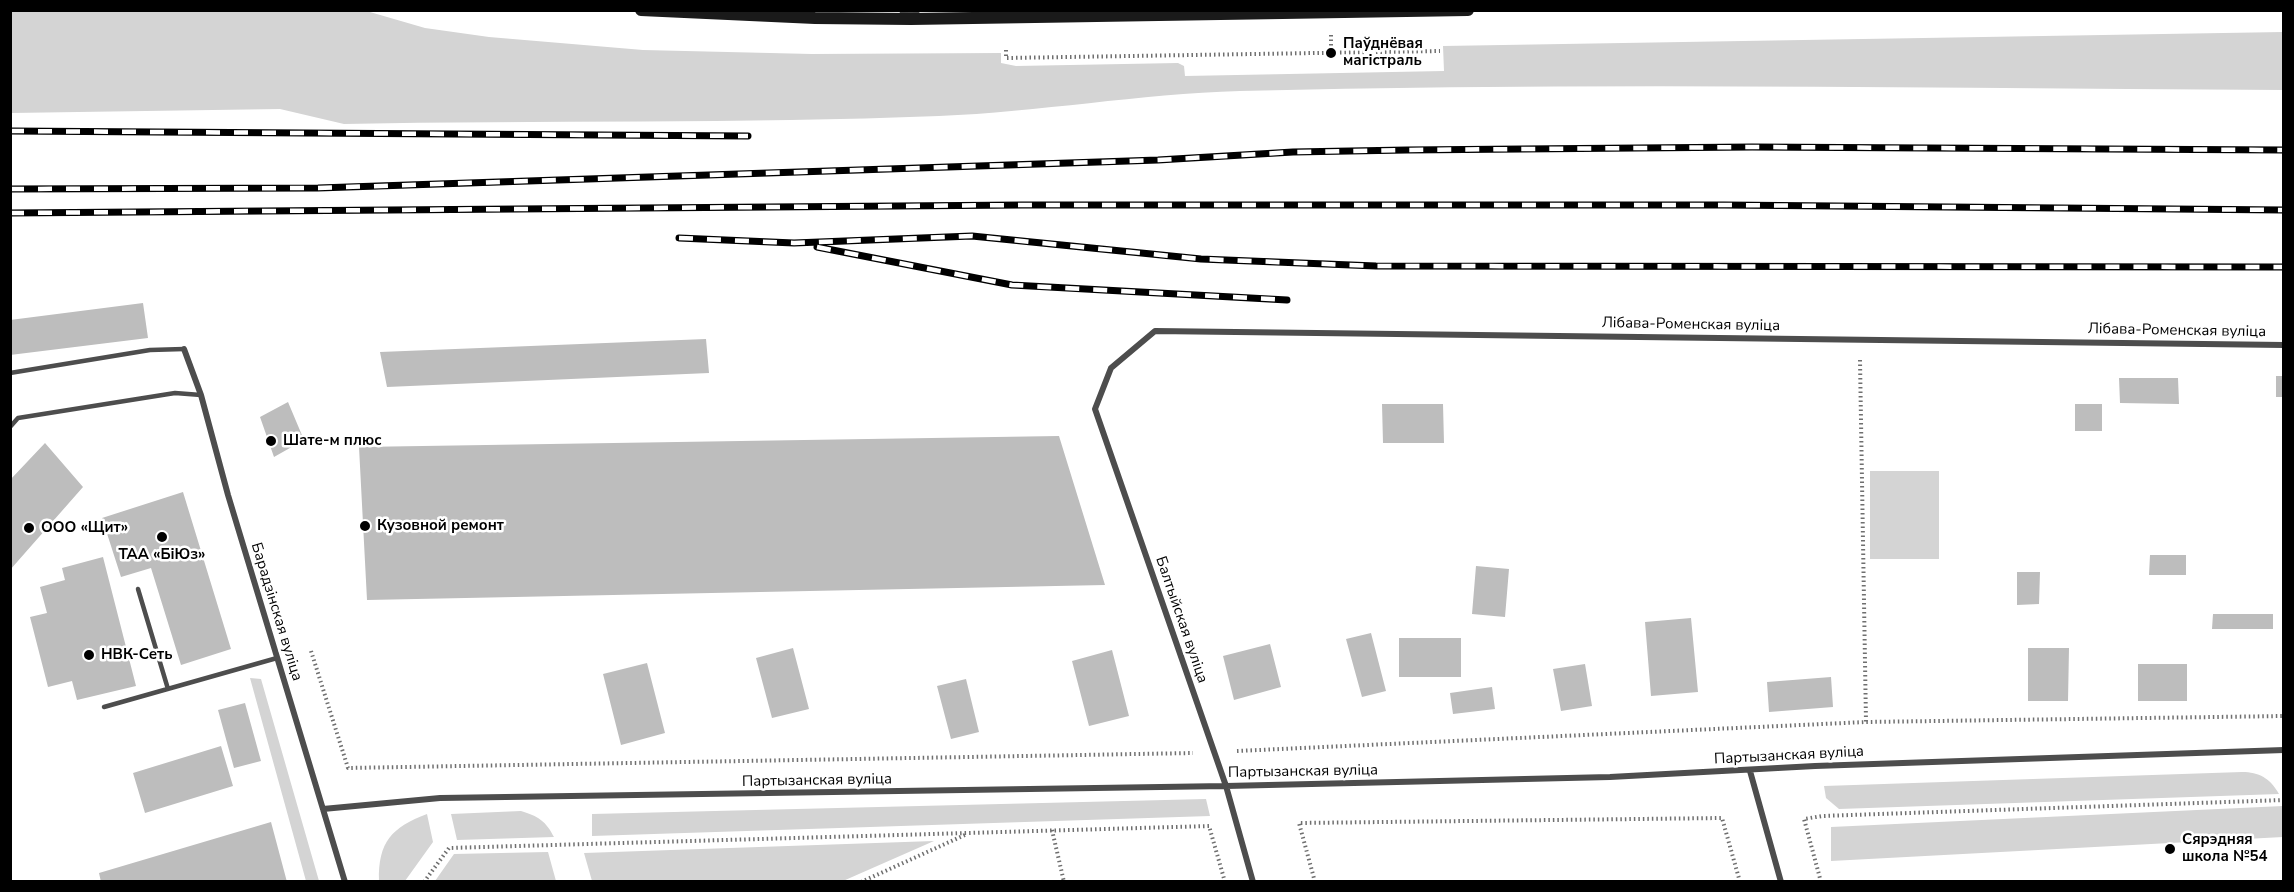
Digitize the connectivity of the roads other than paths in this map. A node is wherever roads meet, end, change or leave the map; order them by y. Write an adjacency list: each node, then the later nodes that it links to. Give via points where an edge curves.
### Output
1 (641, 10): 3 (main road, via 815,18)
2 (1468, 10): 3 (main road)
3 (910, 13)
4 (2283, 345): 6 (street, Лібава-Роменская вуліца, via 1155,331)
5 (184, 349): 7 (lane, via 150,350); 8 (street, Барадзінская вуліца)
6 (1112, 368): 16 (street, Балтыйская вуліца, via 1095,409)
7 (10, 373)
8 (201, 395): 9 (lane, via 175,393 18,418); 11 (street, Барадзінская вуліца)
9 (10, 427)
10 (138, 589): 12 (lane)
11 (278, 658): 12 (lane); 17 (street, Барадзінская вуліца)
12 (168, 688): 13 (lane)
13 (104, 707)
14 (2283, 750): 15 (street, Партызанская вуліца)
15 (1750, 771): 16 (street, Партызанская вуліца); 20 (street)
16 (1226, 786): 17 (street, Партызанская вуліца, via 440,798); 19 (street, Балтыйская вуліца)
17 (323, 809): 18 (street, Барадзінская вуліца)
18 (345, 882)
19 (1253, 882)
20 (1781, 882)

